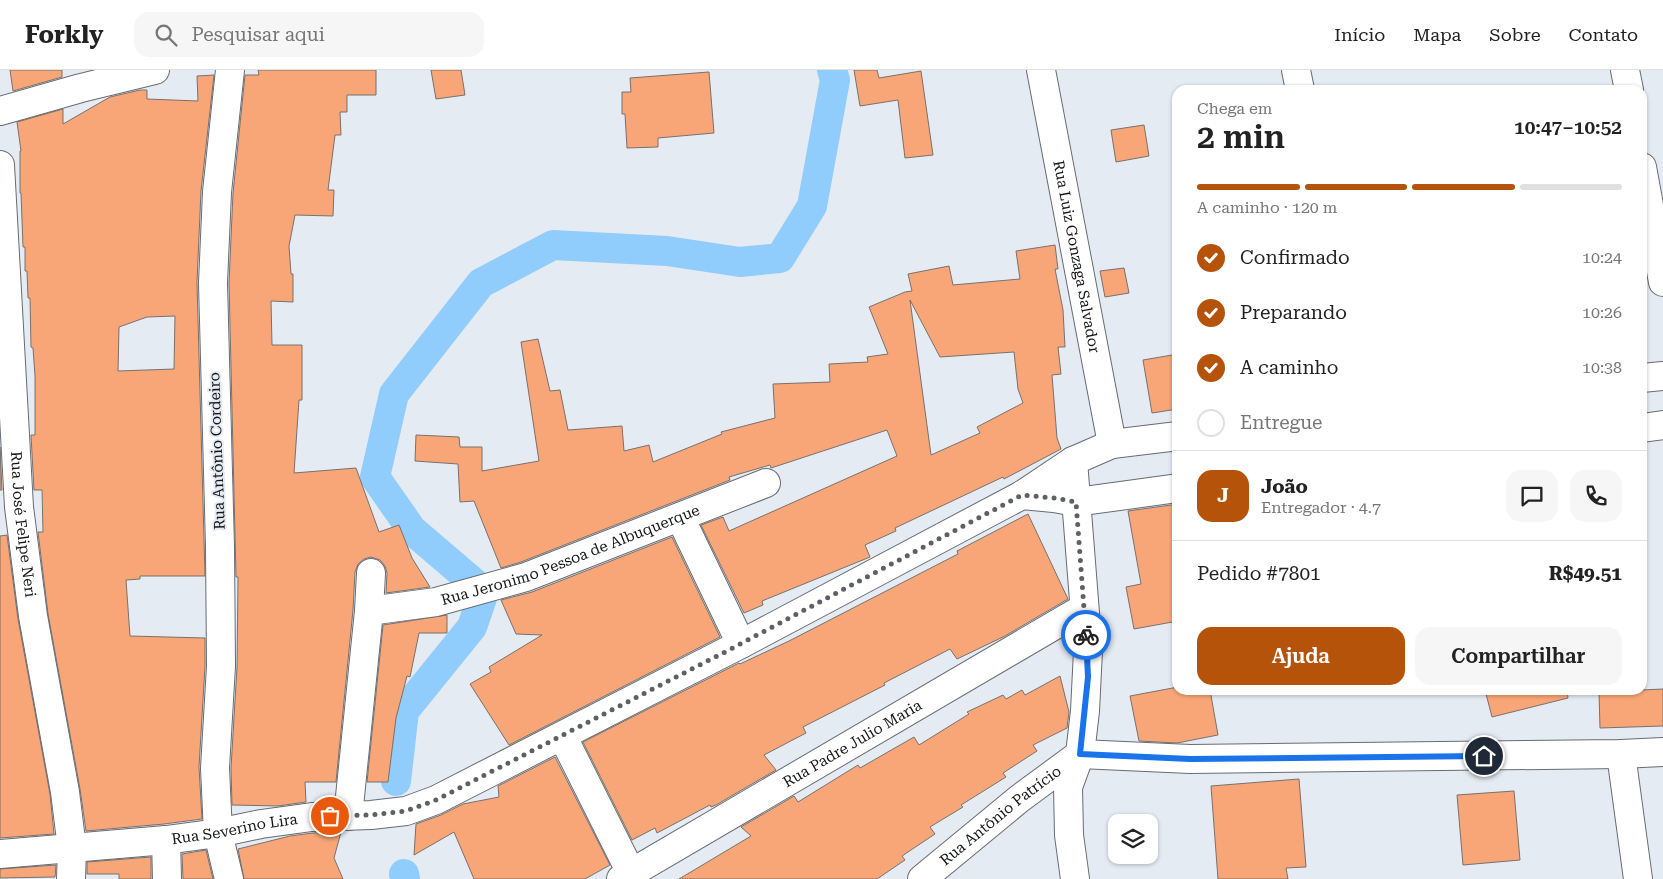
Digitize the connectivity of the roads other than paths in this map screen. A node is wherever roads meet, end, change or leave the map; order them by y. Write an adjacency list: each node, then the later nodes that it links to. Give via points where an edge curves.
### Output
1 (155, 70): 6 (street)
2 (230, 70): 34 (street, Rua Antônio Cordeiro, via 217,192 213,283 220,547 221,666 215,768)
3 (1041, 70): 18 (street, Rua Luiz Gonzaga Salvador)
4 (1296, 70): 7 (street)
5 (1625, 70): 8 (street)
6 (80, 79): 9 (street)
7 (1299, 85)
8 (1628, 85)
9 (0, 111)
10 (0, 165): 36 (street, Rua José Felipe Neri, via 19,507 33,616)
11 (1647, 194): 12 (street)
12 (1663, 282)
13 (1663, 376): 14 (street)
14 (1647, 378)
15 (1663, 425): 16 (street)
16 (1647, 427)
17 (1172, 437): 18 (street, Rua Severino Lira)
18 (1112, 444): 19 (street, Rua Severino Lira)
19 (1073, 461): 22 (street, Rua Severino Lira); 23 (street)
20 (766, 483): 24 (street, Rua Jeronimo Pessoa de Albuquerque)
21 (1172, 489): 23 (street)
22 (1022, 495): 23 (street); 28 (street, Rua Severino Lira)
23 (1076, 502): 26 (street)
24 (680, 517): 27 (street, Rua Jeronimo Pessoa de Albuquerque, via 526,577 436,602); 28 (street)
25 (370, 573): 27 (street)
26 (1084, 608): 31 (street, via 1088,677); 38 (street, Rua Padre Julio Maria)
27 (369, 611): 33 (street)
28 (741, 644): 29 (street, Rua Severino Lira)
29 (563, 737): 33 (street, Rua Severino Lira, via 436,800 406,811); 38 (street)
30 (1663, 752): 32 (street)
31 (1080, 754): 32 (street, via 1190,759); 42 (street, Rua Antônio Patrício, via 1019,799); 43 (street, via 1068,787 1069,835)
32 (1621, 754): 44 (street)
33 (348, 816): 34 (street, Rua Severino Lira, via 312,817)
34 (218, 833): 35 (street, Rua Severino Lira); 41 (street, Rua Antônio Cordeiro)
35 (166, 840): 36 (street, Rua Severino Lira); 40 (street)
36 (72, 848): 37 (street, Rua Severino Lira); 39 (street, Rua José Felipe Neri)
37 (0, 854)
38 (626, 876)
39 (71, 879)
40 (167, 879)
41 (229, 879)
42 (922, 879)
43 (1075, 879)
44 (1638, 879)

